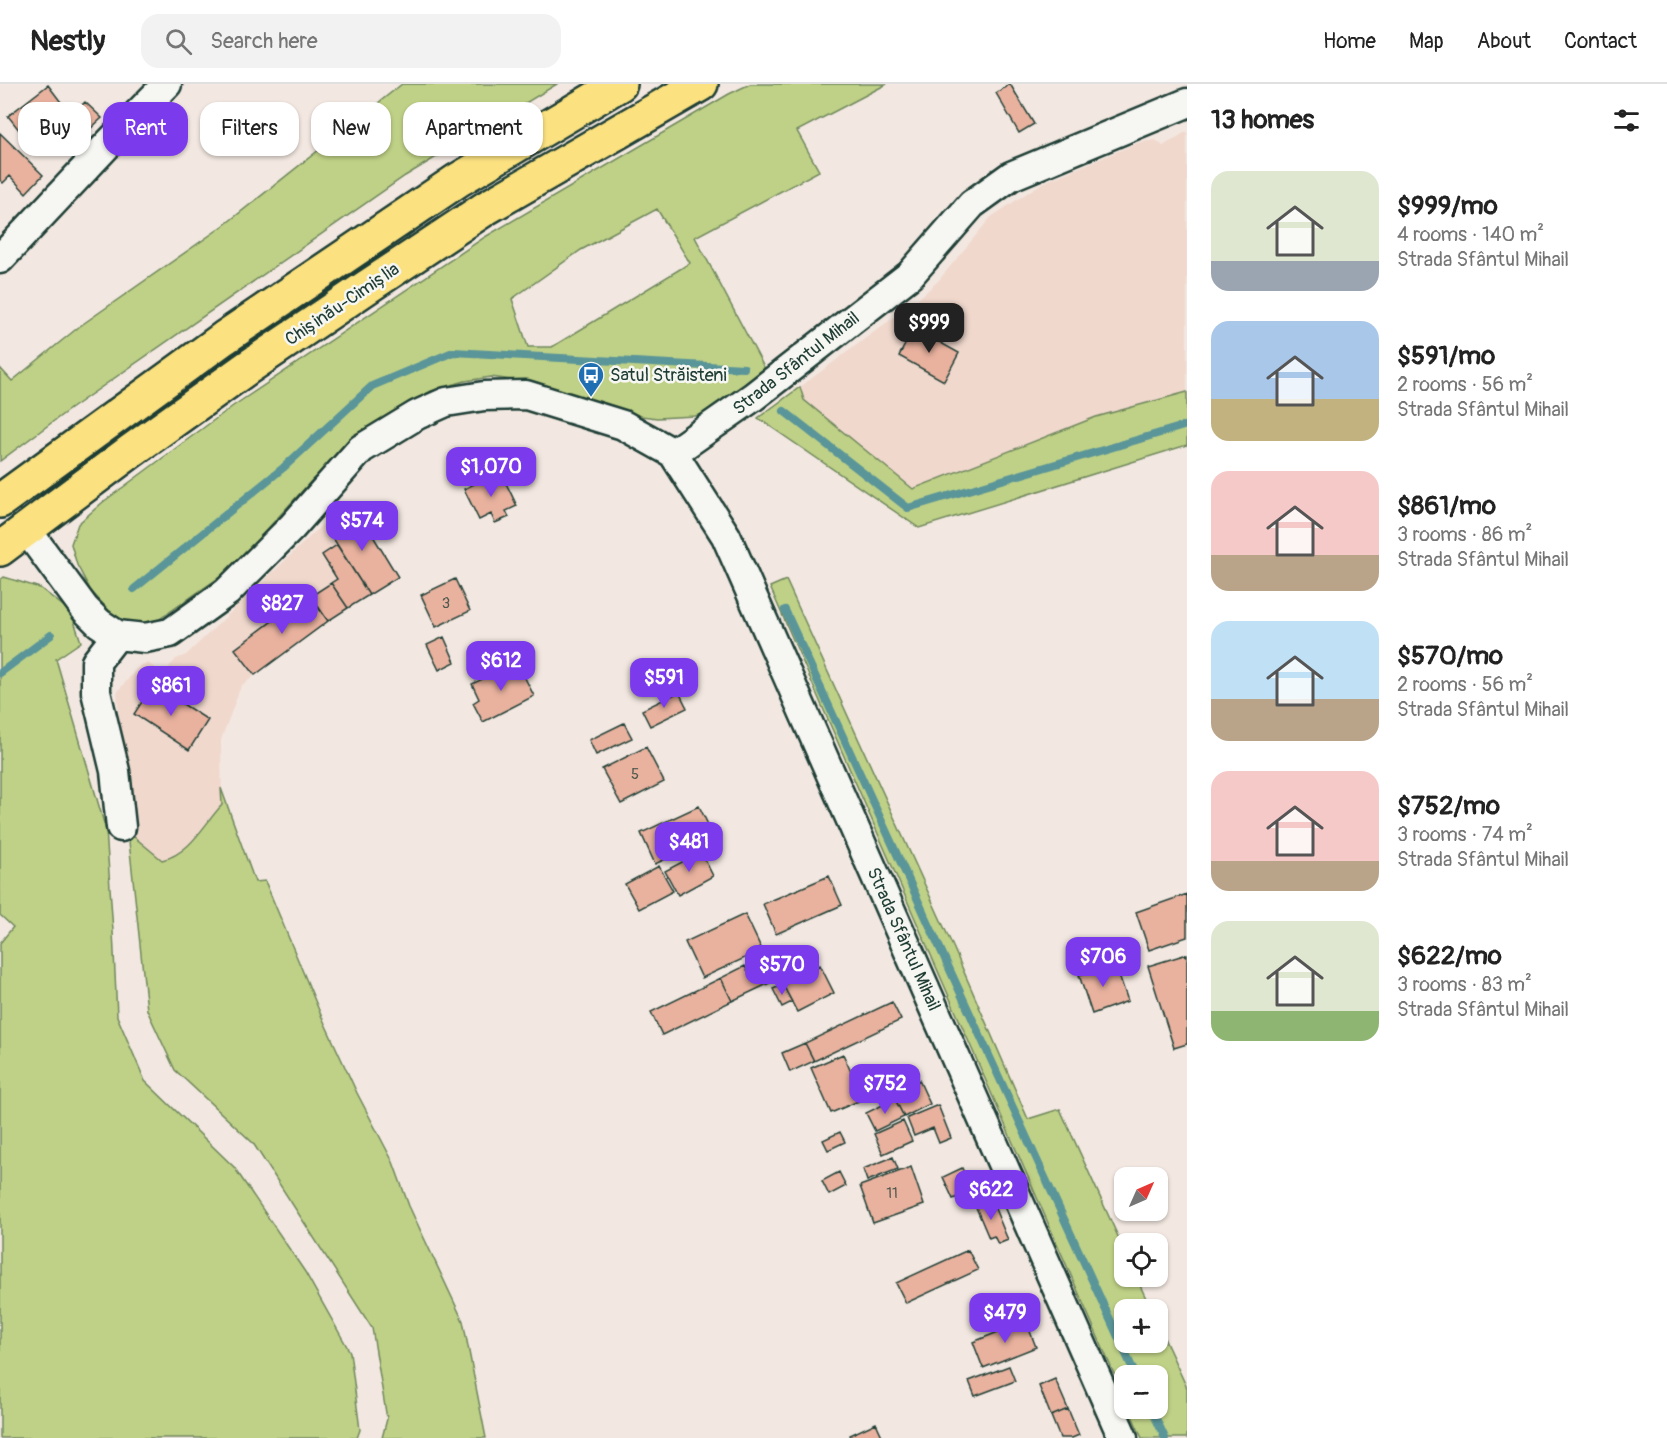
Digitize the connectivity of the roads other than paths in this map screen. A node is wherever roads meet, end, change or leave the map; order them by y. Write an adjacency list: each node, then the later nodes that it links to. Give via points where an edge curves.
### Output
1 (167, 84): 5 (street)
2 (620, 84): 7 (highway, via 448,186 224,338)
3 (701, 84): 8 (highway, Chișinău-Cimișlia, via 486,208 247,368)
4 (1187, 103): 6 (street, Strada Sfântul Mihail, via 1011,176 972,204 910,275 753,397)
5 (0, 259)
6 (673, 453): 10 (street, Strada Sfântul Mihail, via 623,425 526,395 446,402 361,449 227,592 180,626 146,639); 12 (street, Strada Sfântul Mihail, via 726,536)
7 (0, 501)
8 (26, 529): 9 (highway, Chișinău-Cimișlia); 10 (street, Strada Sfântul Mihail, via 85,609)
9 (0, 549)
10 (117, 635): 11 (street, via 96,662 96,692 115,771)
11 (121, 827)
12 (1118, 1437)

